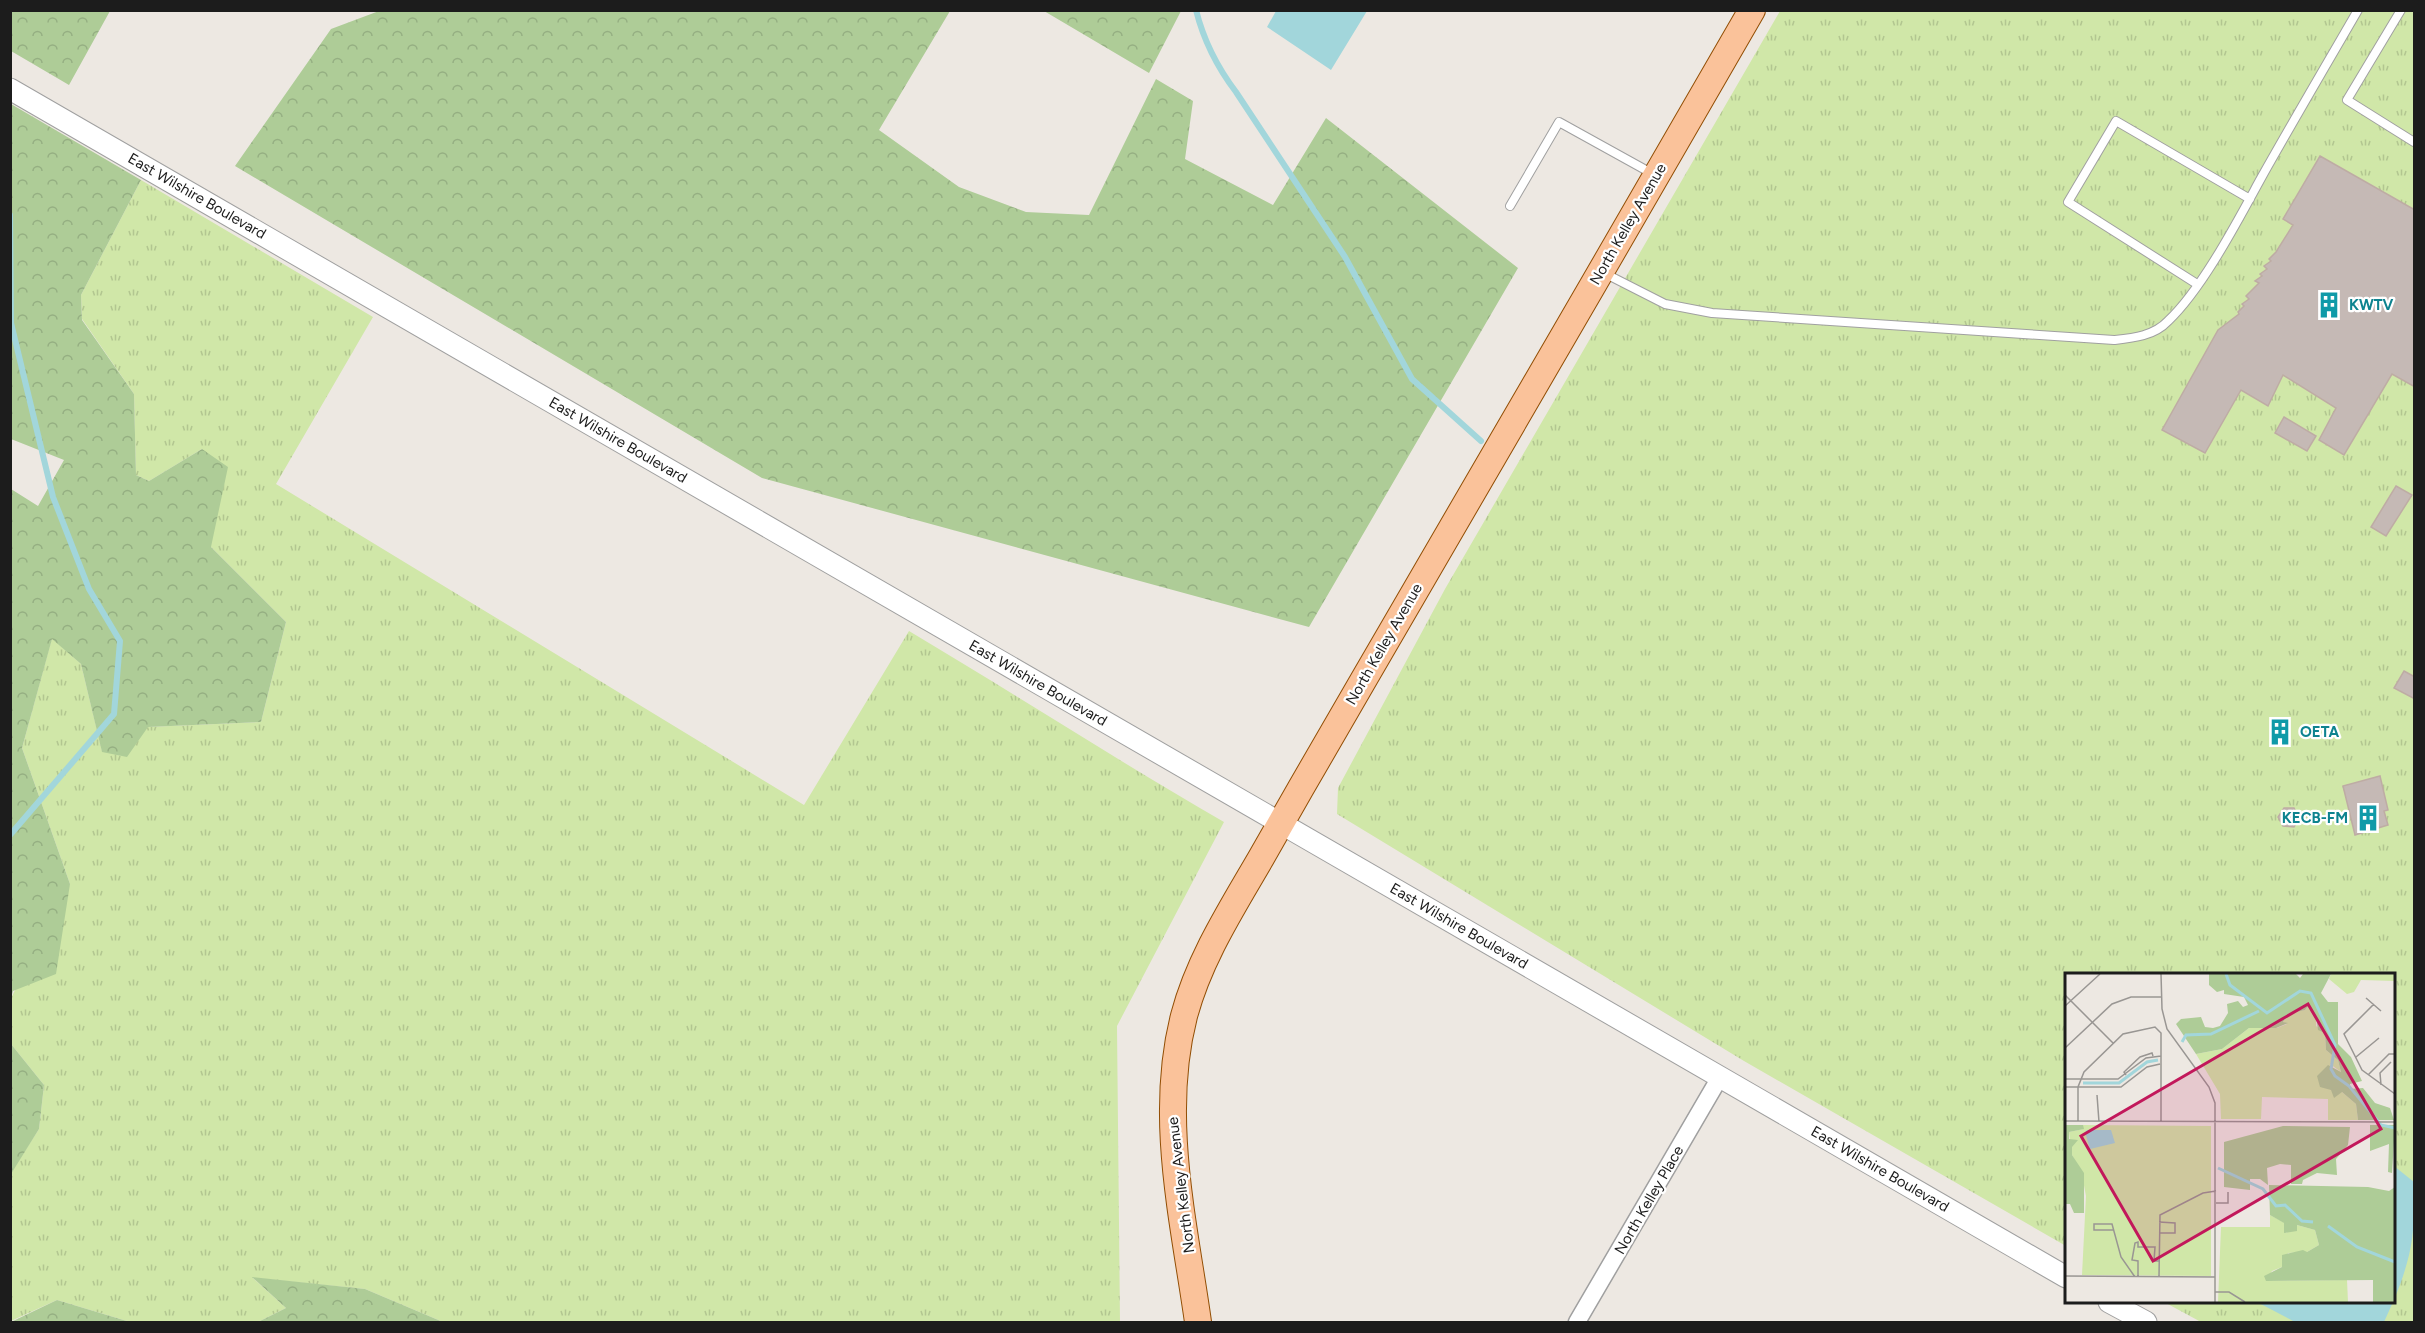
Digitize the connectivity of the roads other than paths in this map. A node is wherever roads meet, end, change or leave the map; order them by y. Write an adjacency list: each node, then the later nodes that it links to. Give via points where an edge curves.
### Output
1 (1752, 10): 6 (main road, North Kelley Avenue)
2 (2358, 10): 7 (lane)
3 (2401, 10): 5 (lane, via 2347,100)
4 (10, 88): 11 (street, East Wilshire Boulevard)
5 (2415, 142)
6 (1656, 176): 8 (lane, via 1559,122); 9 (main road, North Kelley Avenue)
7 (2250, 199): 10 (lane); 10 (lane, via 2116,122 2068,202)
8 (1510, 206)
9 (1601, 271): 10 (lane, via 1665,304 1712,313 2114,340 2135,338 2167,323); 11 (main road, North Kelley Avenue)
10 (2197, 284)
11 (1281, 824): 12 (street, East Wilshire Boulevard); 15 (main road, North Kelley Avenue, via 1198,974 1175,1058 1172,1132)
12 (1720, 1077): 13 (street, East Wilshire Boulevard); 16 (street, North Kelley Place)
13 (2065, 1276)
14 (2111, 1303): 17 (street)
15 (1198, 1323)
16 (1577, 1323)
17 (2146, 1323)

